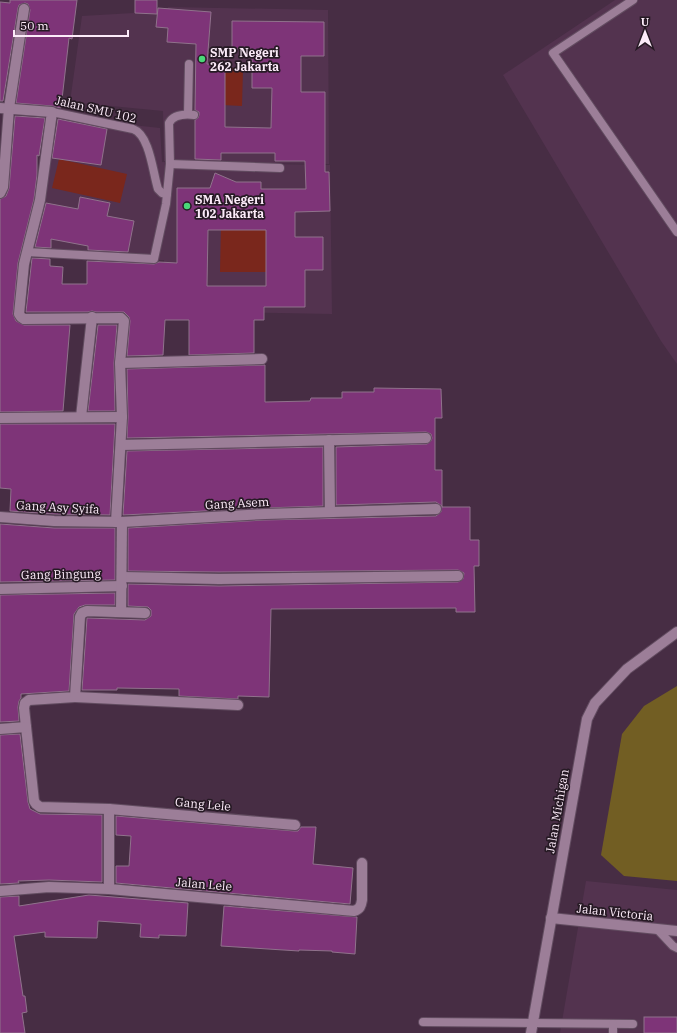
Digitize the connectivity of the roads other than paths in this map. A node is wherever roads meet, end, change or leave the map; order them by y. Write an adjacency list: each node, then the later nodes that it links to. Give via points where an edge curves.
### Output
1 (633, 0): 10 (lane, via 553,53)
2 (24, 9): 4 (street)
3 (189, 64): 6 (lane, via 191,115 179,115 171,119 168,129)
4 (5, 108): 5 (street, Jalan SMU 102); 8 (street, via 3,187)
5 (52, 112): 9 (lane, Jalan SMU 102, via 136,130 144,140 158,189); 11 (street, via 40,200)
6 (170, 164): 7 (lane); 9 (lane)
7 (280, 168)
8 (0, 193)
9 (167, 194): 11 (lane, via 153,260)
10 (677, 232)
11 (27, 252): 12 (street, via 19,308 21,317)
12 (92, 317): 14 (street, via 121,318 124,321); 15 (street)
13 (262, 359): 14 (street)
14 (120, 363): 17 (street)
15 (81, 417): 16 (street); 17 (street)
16 (0, 418)
17 (122, 418): 20 (street)
18 (426, 438): 19 (street)
19 (329, 440): 20 (street); 22 (street)
20 (121, 445): 24 (street)
21 (436, 509): 22 (street, Gang Asem)
22 (330, 512): 24 (street, Gang Asem)
23 (0, 517): 24 (street, Gang Asy Syifa)
24 (119, 522): 26 (street)
25 (458, 576): 26 (street, Gang Bingung)
26 (122, 582): 27 (street, Gang Bingung); 28 (street)
27 (0, 589)
28 (121, 612): 29 (street); 31 (street, via 82,613)
29 (145, 613)
30 (677, 632): 40 (street, Jalan Michigan, via 627,669 595,703 587,719)
31 (75, 697): 32 (street); 33 (street, via 26,701)
32 (238, 705)
33 (26, 727): 34 (street); 35 (street, Gang Lele, via 36,804 40,807)
34 (0, 729)
35 (109, 809): 36 (street, Gang Lele); 38 (street)
36 (295, 825)
37 (362, 863): 38 (street, Jalan Lele, via 361,906 354,911)
38 (109, 889): 39 (street, Jalan Lele, via 49,887)
39 (0, 891)
40 (551, 918): 41 (street, Jalan Victoria); 47 (street, Jalan Michigan)
41 (658, 930): 42 (street, Jalan Victoria); 43 (lane)
42 (677, 931)
43 (677, 948)
44 (423, 1022): 47 (lane)
45 (613, 1024): 46 (lane); 47 (lane); 48 (lane)
46 (633, 1024)
47 (532, 1028)
48 (613, 1033)

